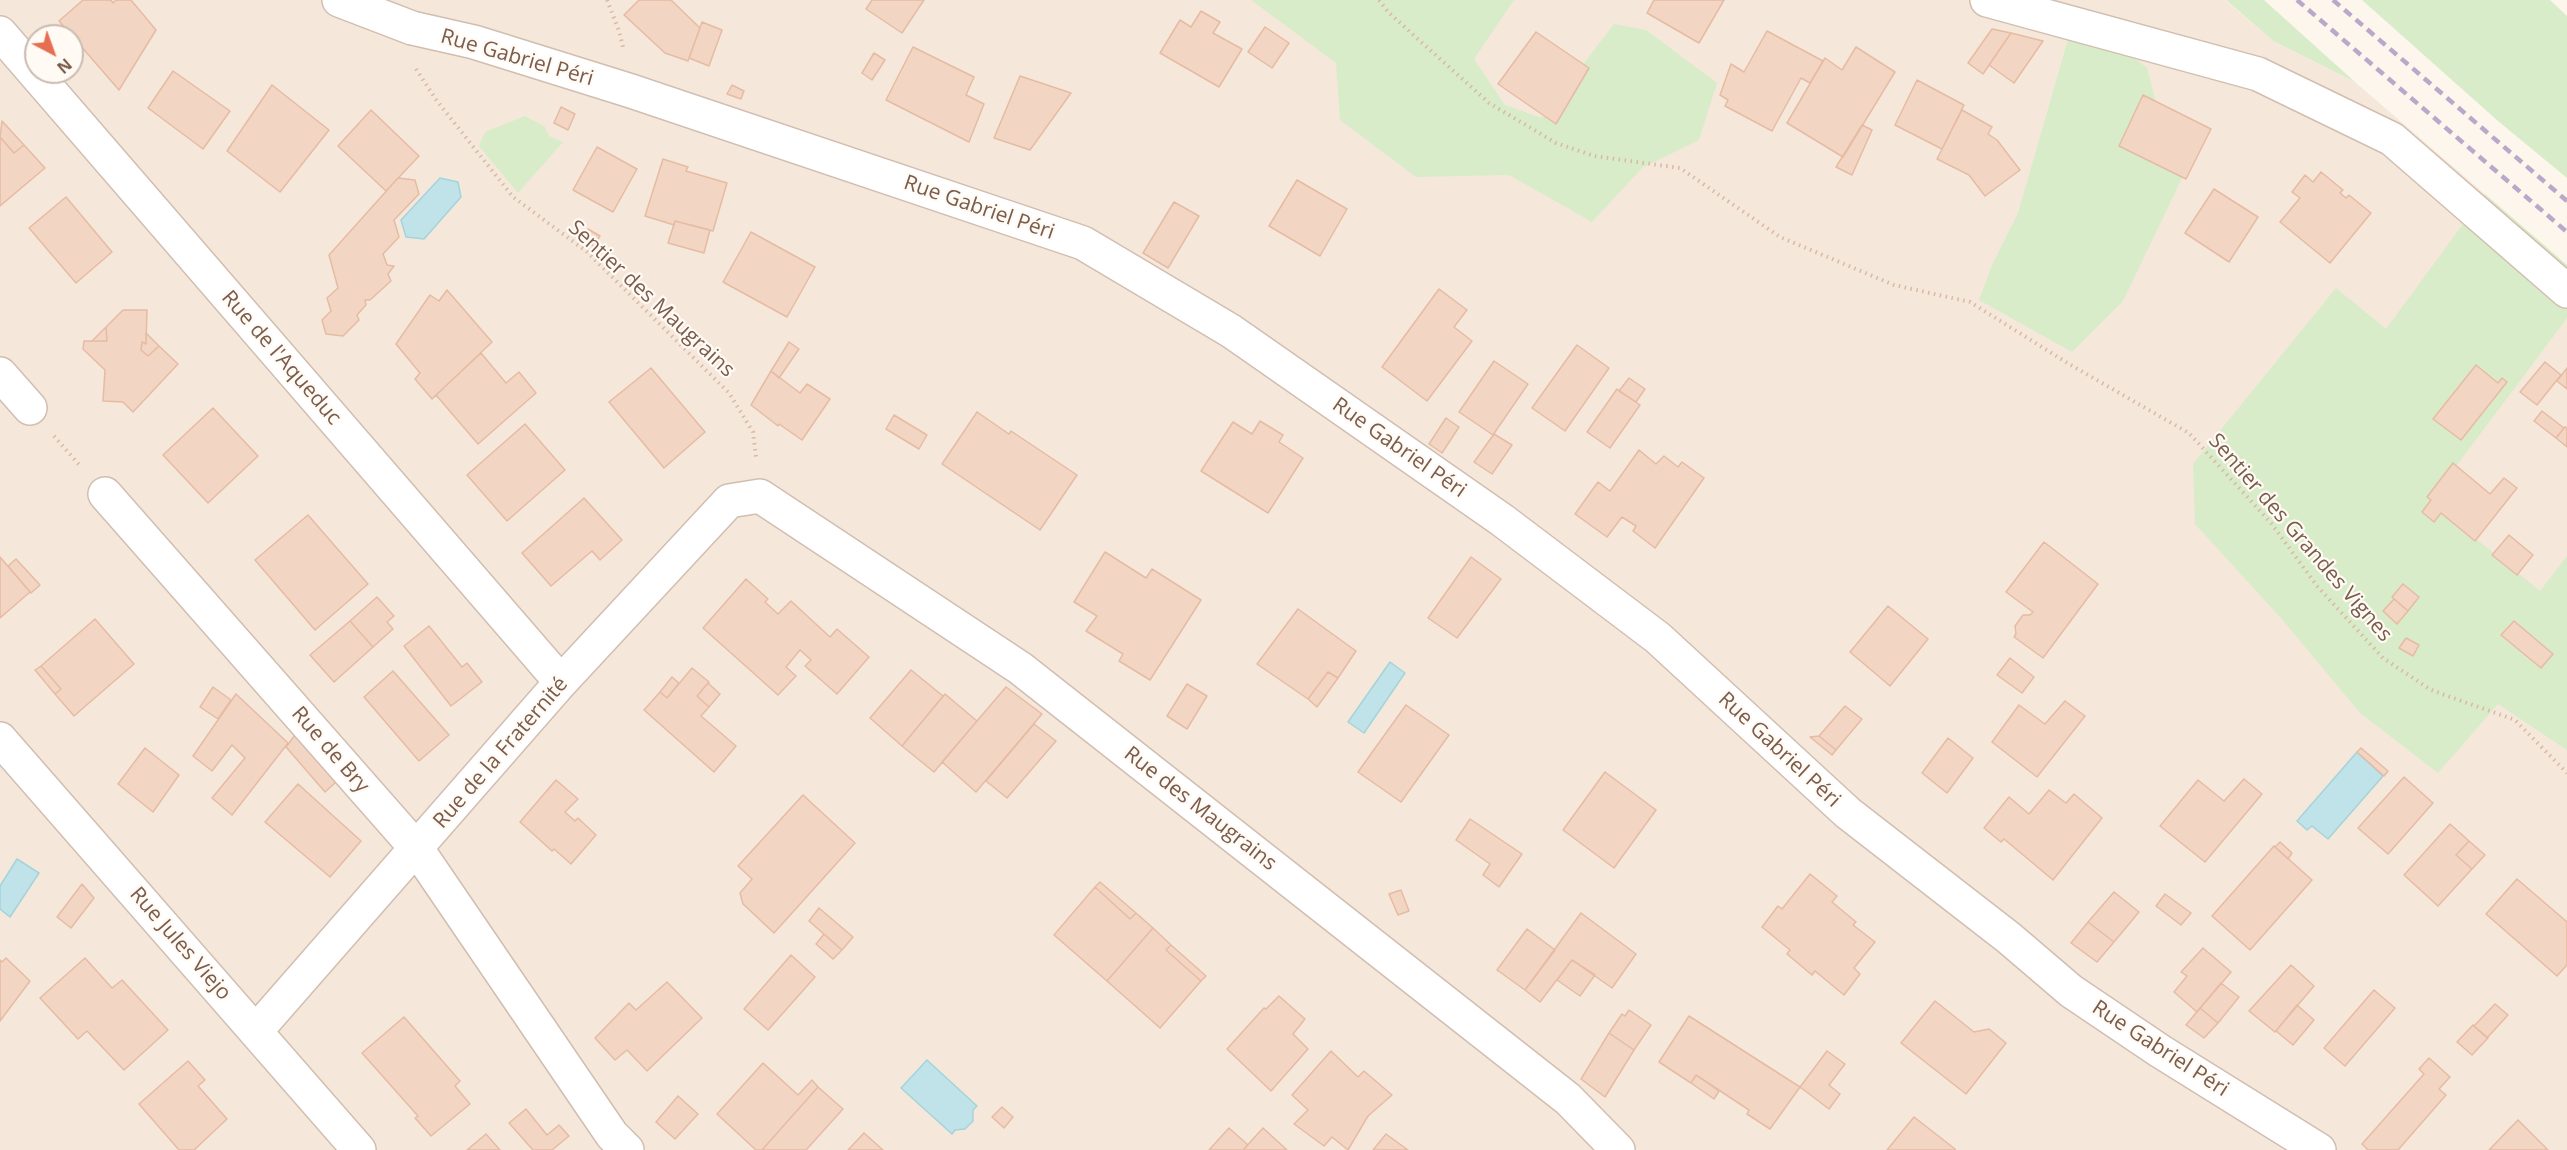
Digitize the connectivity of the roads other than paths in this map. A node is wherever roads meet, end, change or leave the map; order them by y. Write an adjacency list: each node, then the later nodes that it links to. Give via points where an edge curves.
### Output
1 (339, 0): 16 (street, Rue Gabriel Péri, via 412,28 474,42 631,91 1083,243 1231,331 1502,520 1658,638 1848,813 2071,991)
2 (1987, 0): 4 (street, via 2258,74 2392,139)
3 (0, 33): 9 (street, Rue de l'Aqueduc)
4 (2567, 291)
5 (0, 374): 6 (street)
6 (30, 408)
7 (105, 494): 11 (street, Rue de Bry)
8 (760, 496): 9 (street, Rue de la Fraternité, via 729,501); 15 (street, Rue des Maugrains, via 1020,668 1568,1099)
9 (561, 682): 11 (street, Rue de la Fraternité)
10 (0, 739): 12 (street, Rue Jules Viejo)
11 (417, 849): 12 (street, Rue de la Fraternité); 14 (street, Rue de Bry, via 612,1135)
12 (256, 1031): 13 (street, Rue Jules Viejo)
13 (359, 1150)
14 (627, 1150)
15 (1618, 1150)
16 (2319, 1150)

